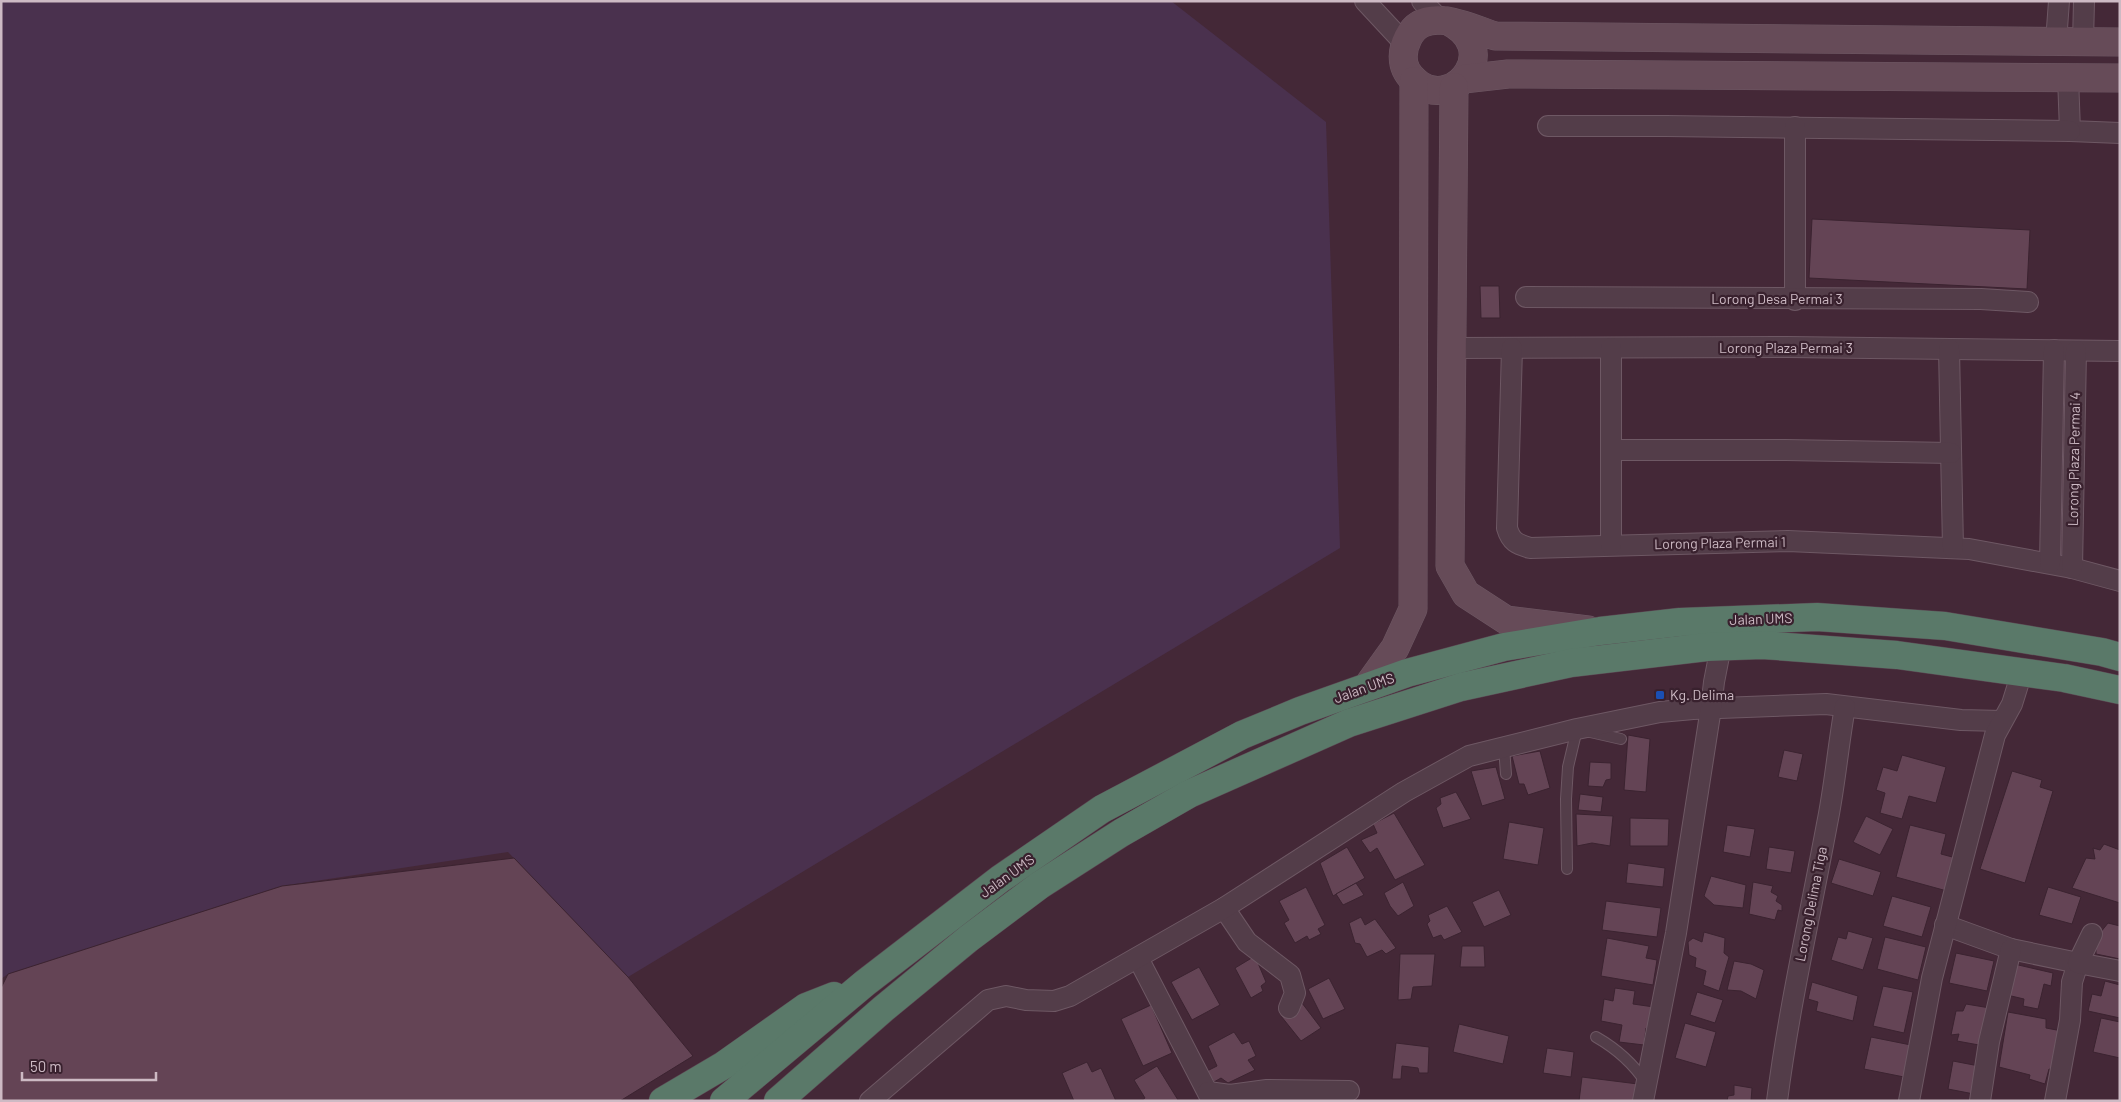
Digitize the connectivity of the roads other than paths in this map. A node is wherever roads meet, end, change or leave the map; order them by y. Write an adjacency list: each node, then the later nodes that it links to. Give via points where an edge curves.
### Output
1 (1365, 1): 8 (street)
2 (2058, 1): 5 (street)
3 (2084, 1): 6 (street)
4 (1437, 14): 5 (street, via 1495,36); 8 (street, via 1418,26); 12 (street, via 1459,26 1472,46 1474,58)
5 (2056, 42): 6 (street)
6 (2083, 42): 7 (street)
7 (2120, 42)
8 (1405, 44): 11 (street, via 1404,64)
9 (2068, 78): 10 (street); 12 (street, via 1508,74); 15 (street)
10 (2120, 78)
11 (1414, 81): 12 (street, via 1433,90 1444,90); 38 (street, via 1413,609 1395,648)
12 (1459, 83): 20 (street)
13 (1548, 126): 14 (street)
14 (1795, 127): 15 (street); 18 (street)
15 (2070, 131): 16 (street)
16 (2120, 133)
17 (1526, 297): 18 (street, Lorong Desa Permai 3)
18 (1795, 300): 19 (street, Lorong Desa Permai 3, via 1982,299)
19 (2028, 302)
20 (1452, 348): 21 (street, Lorong Plaza Permai 3); 34 (street, via 1450,566 1466,594 1506,620)
21 (1512, 348): 22 (street, Lorong Plaza Permai 3); 29 (street, Lorong Plaza Permai 1, via 1509,535 1517,544 1530,548)
22 (1611, 348): 23 (street, Lorong Plaza Permai 3); 27 (street)
23 (1949, 349): 24 (street, Lorong Plaza Permai 3); 28 (street)
24 (2054, 350): 25 (street, Lorong Plaza Permai 3); 31 (street, Lorong Plaza Permai 4)
25 (2076, 351): 26 (street, Lorong Plaza Permai 3); 32 (street, Lorong Plaza Permai 4)
26 (2120, 351)
27 (1611, 450): 28 (street); 29 (street)
28 (1951, 453): 30 (street)
29 (1611, 545): 30 (street, Lorong Plaza Permai 1, via 1788,541)
30 (1953, 548): 31 (street, Lorong Plaza Permai 1)
31 (2050, 564): 32 (street, Lorong Plaza Permai 1)
32 (2072, 568): 33 (street, Lorong Plaza Permai 1)
33 (2120, 581)
34 (1600, 631): 36 (highway, Jalan UMS, via 1680,622 1818,617 1944,626); 38 (highway, Jalan UMS, via 1504,647)
35 (1721, 646): 37 (highway, Jalan UMS, via 1762,645 1897,655); 41 (street); 58 (highway, Jalan UMS, via 1571,663 1460,688 1349,722 1190,794 1040,885)
36 (2120, 657)
37 (2022, 672): 39 (highway, Jalan UMS); 42 (street, via 2012,704)
38 (1367, 687): 55 (highway, Jalan UMS, via 1242,736 1102,809 1000,879)
39 (2120, 690)
40 (1845, 707): 41 (street, via 1819,704); 42 (street, via 1961,720); 67 (street, Lorong Delima Tiga, via 1827,823 1786,1034)
41 (1712, 708): 43 (street, via 1660,712); 60 (street, via 1676,934)
42 (2002, 721): 49 (street, via 1995,735)
43 (1577, 729): 44 (lane); 45 (street); 47 (lane, via 1568,767)
44 (1621, 739)
45 (1504, 747): 46 (lane); 48 (street, via 1469,756 1404,792)
46 (1506, 774)
47 (1567, 869)
48 (1224, 908): 52 (street); 56 (street, via 1246,942 1290,974 1295,993)
49 (1945, 925): 51 (street); 68 (street)
50 (2092, 934): 53 (street)
51 (2011, 949): 53 (street); 69 (street, via 1989,1042)
52 (1138, 958): 61 (street); 66 (street, via 1070,996 1054,1000 1006,996 988,1000)
53 (2078, 963): 54 (street); 70 (street, via 2072,982 2070,1020)
54 (2120, 971)
55 (864, 983): 62 (highway, via 806,1007 724,1065); 63 (highway, Jalan UMS)
56 (1289, 1008)
57 (1596, 1037): 60 (lane, via 1619,1052 1636,1069)
58 (825, 1059): 64 (highway, Jalan UMS); 65 (highway)
59 (1349, 1091): 61 (street, via 1267,1090)
60 (1644, 1092)
61 (1210, 1097)
62 (663, 1101)
63 (724, 1101)
64 (778, 1101)
65 (796, 1101)
66 (870, 1101)
67 (1777, 1101)
68 (1909, 1101)
69 (1980, 1101)
70 (2055, 1101)

